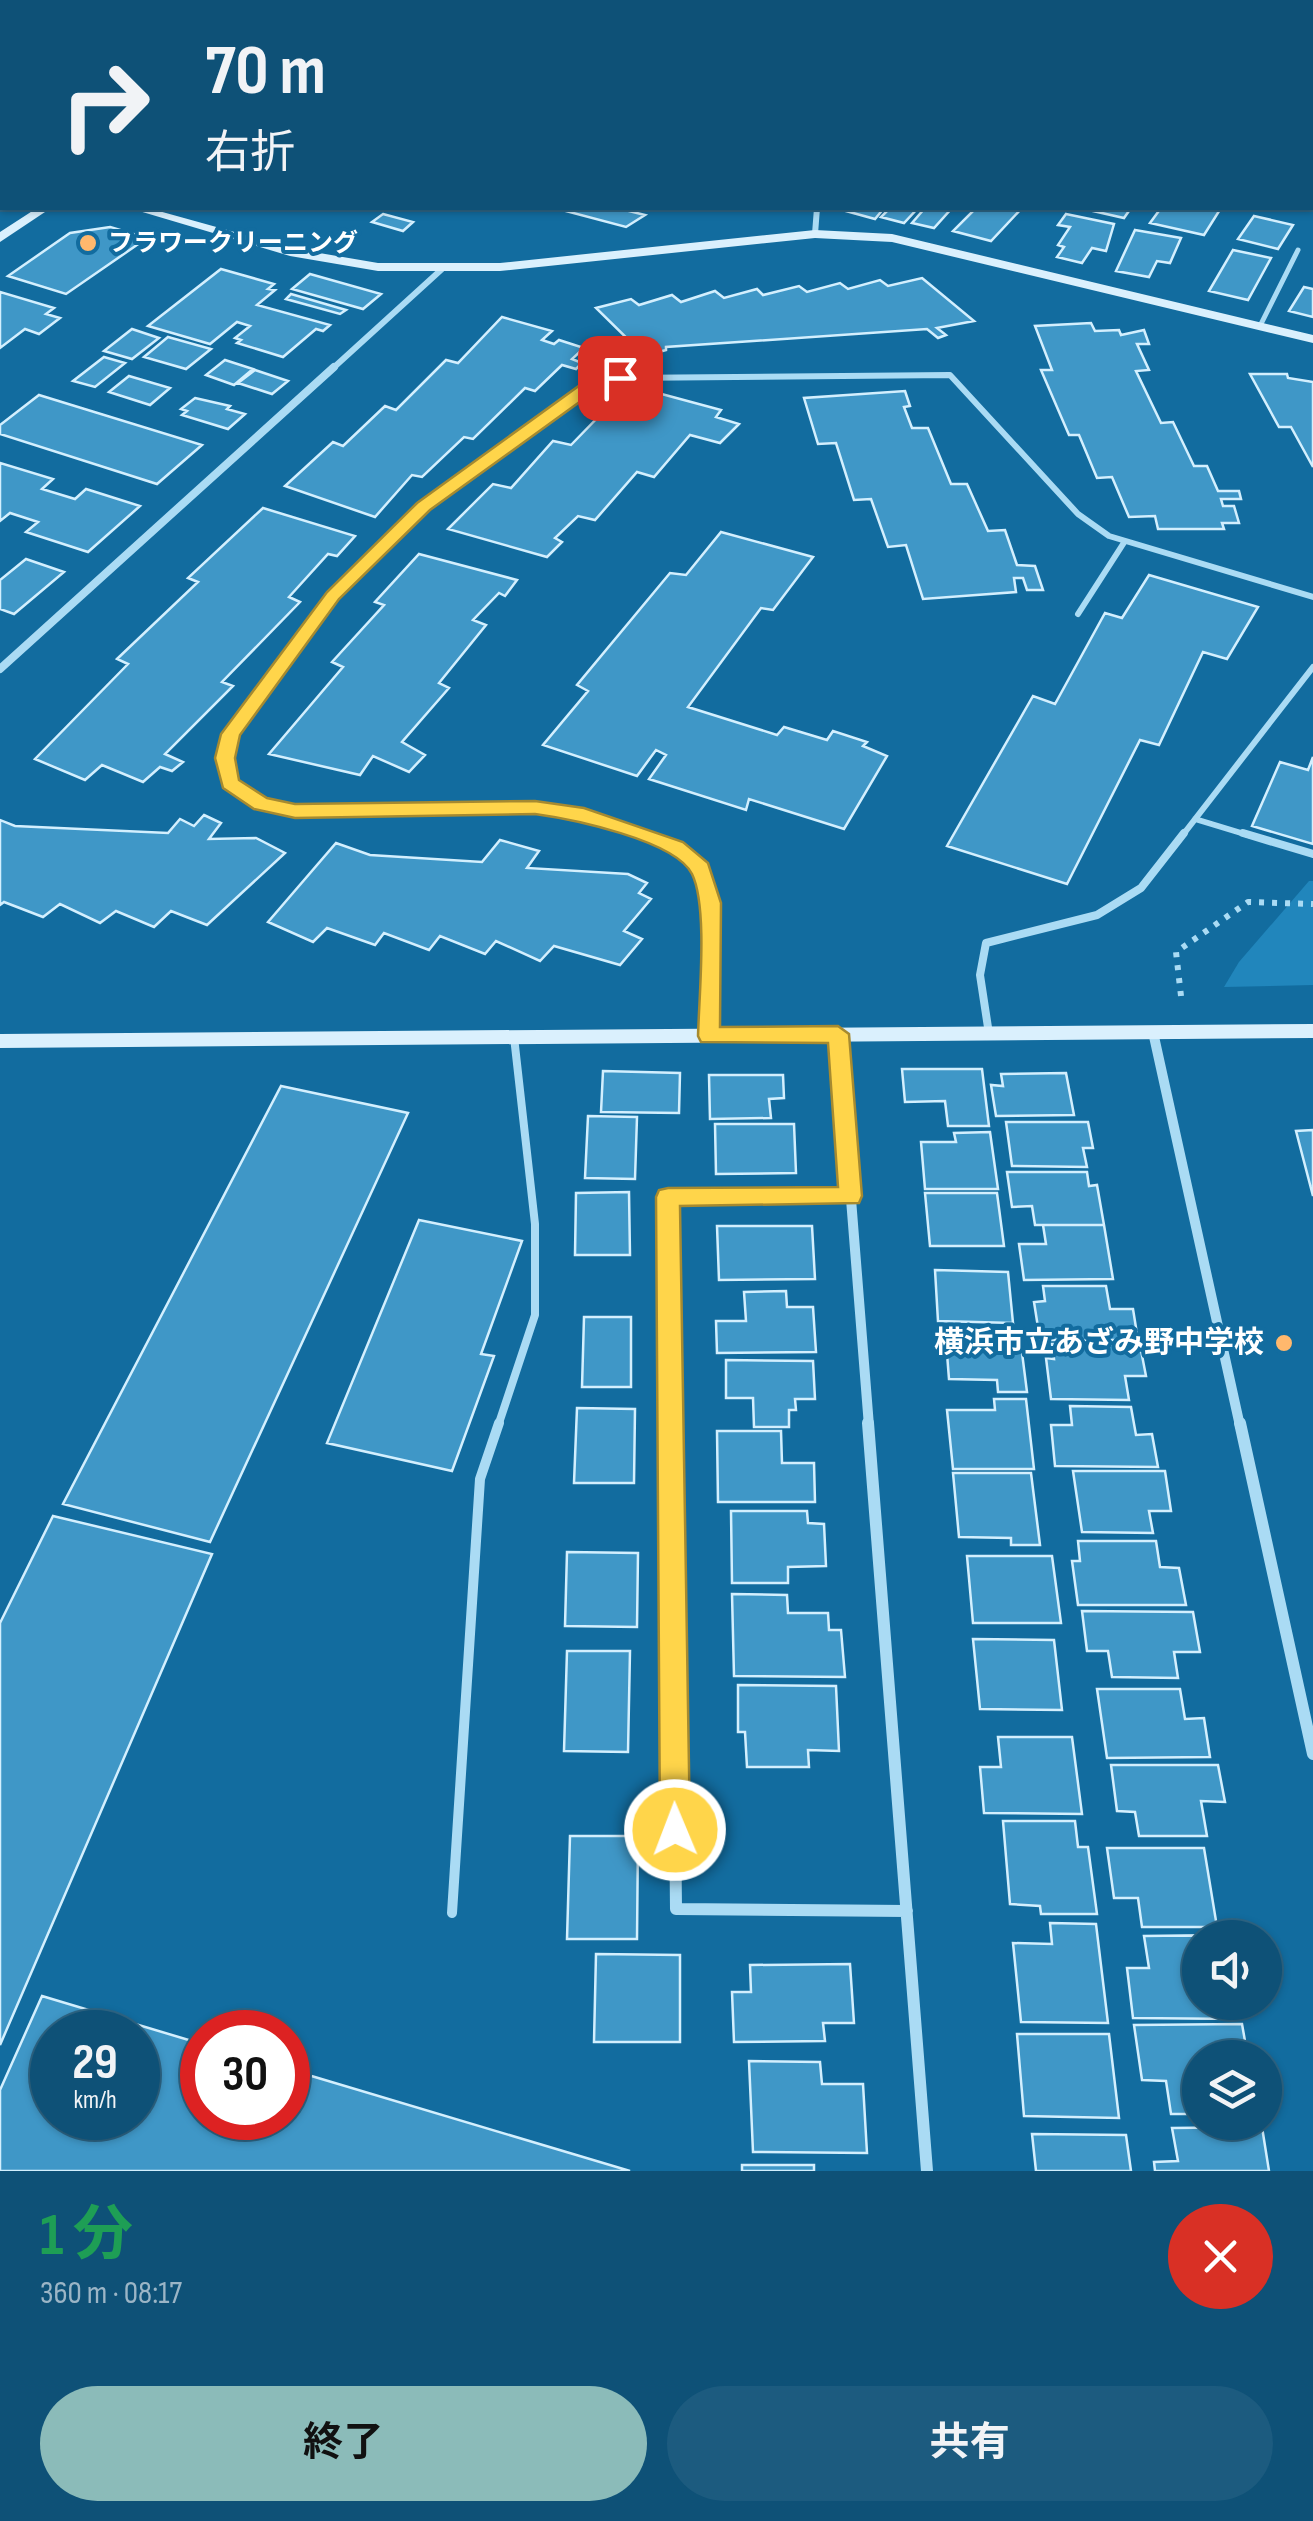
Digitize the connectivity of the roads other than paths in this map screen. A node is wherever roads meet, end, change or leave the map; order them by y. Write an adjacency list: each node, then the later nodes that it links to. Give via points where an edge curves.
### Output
1 (42, 210): 5 (street)
2 (142, 210): 7 (street, via 295,254)
3 (817, 210): 4 (street)
4 (815, 234): 7 (street); 8 (street, via 892,238)
5 (0, 238)
6 (1298, 250): 8 (lane)
7 (442, 269): 14 (street)
8 (1260, 326): 9 (street)
9 (1313, 339)
10 (1126, 541): 11 (lane); 12 (lane); 21 (lane, via 1078,514 950,375 620,378 593,384 424,507 333,596 231,734 225,758 230,783 261,804 295,811 563,811 676,847 700,868 710,903)
11 (1313, 597)
12 (1078, 614)
13 (1313, 666): 15 (lane)
14 (0, 669)
15 (1195, 819): 16 (lane); 20 (lane, via 1141,888 1097,915 986,943 980,975)
16 (1313, 854)
17 (1313, 1031): 18 (street)
18 (1153, 1032): 20 (street); 25 (street)
19 (838, 1034): 20 (street); 21 (street); 24 (street)
20 (990, 1034)
21 (709, 1036): 22 (street)
22 (514, 1037): 23 (street); 27 (lane, via 536,1224 535,1315 480,1479)
23 (0, 1042)
24 (850, 1196): 26 (street); 26 (street, via 668,1197 676,1909)
25 (1313, 1754)
26 (907, 1911): 28 (street)
27 (452, 1913)
28 (927, 2171)

